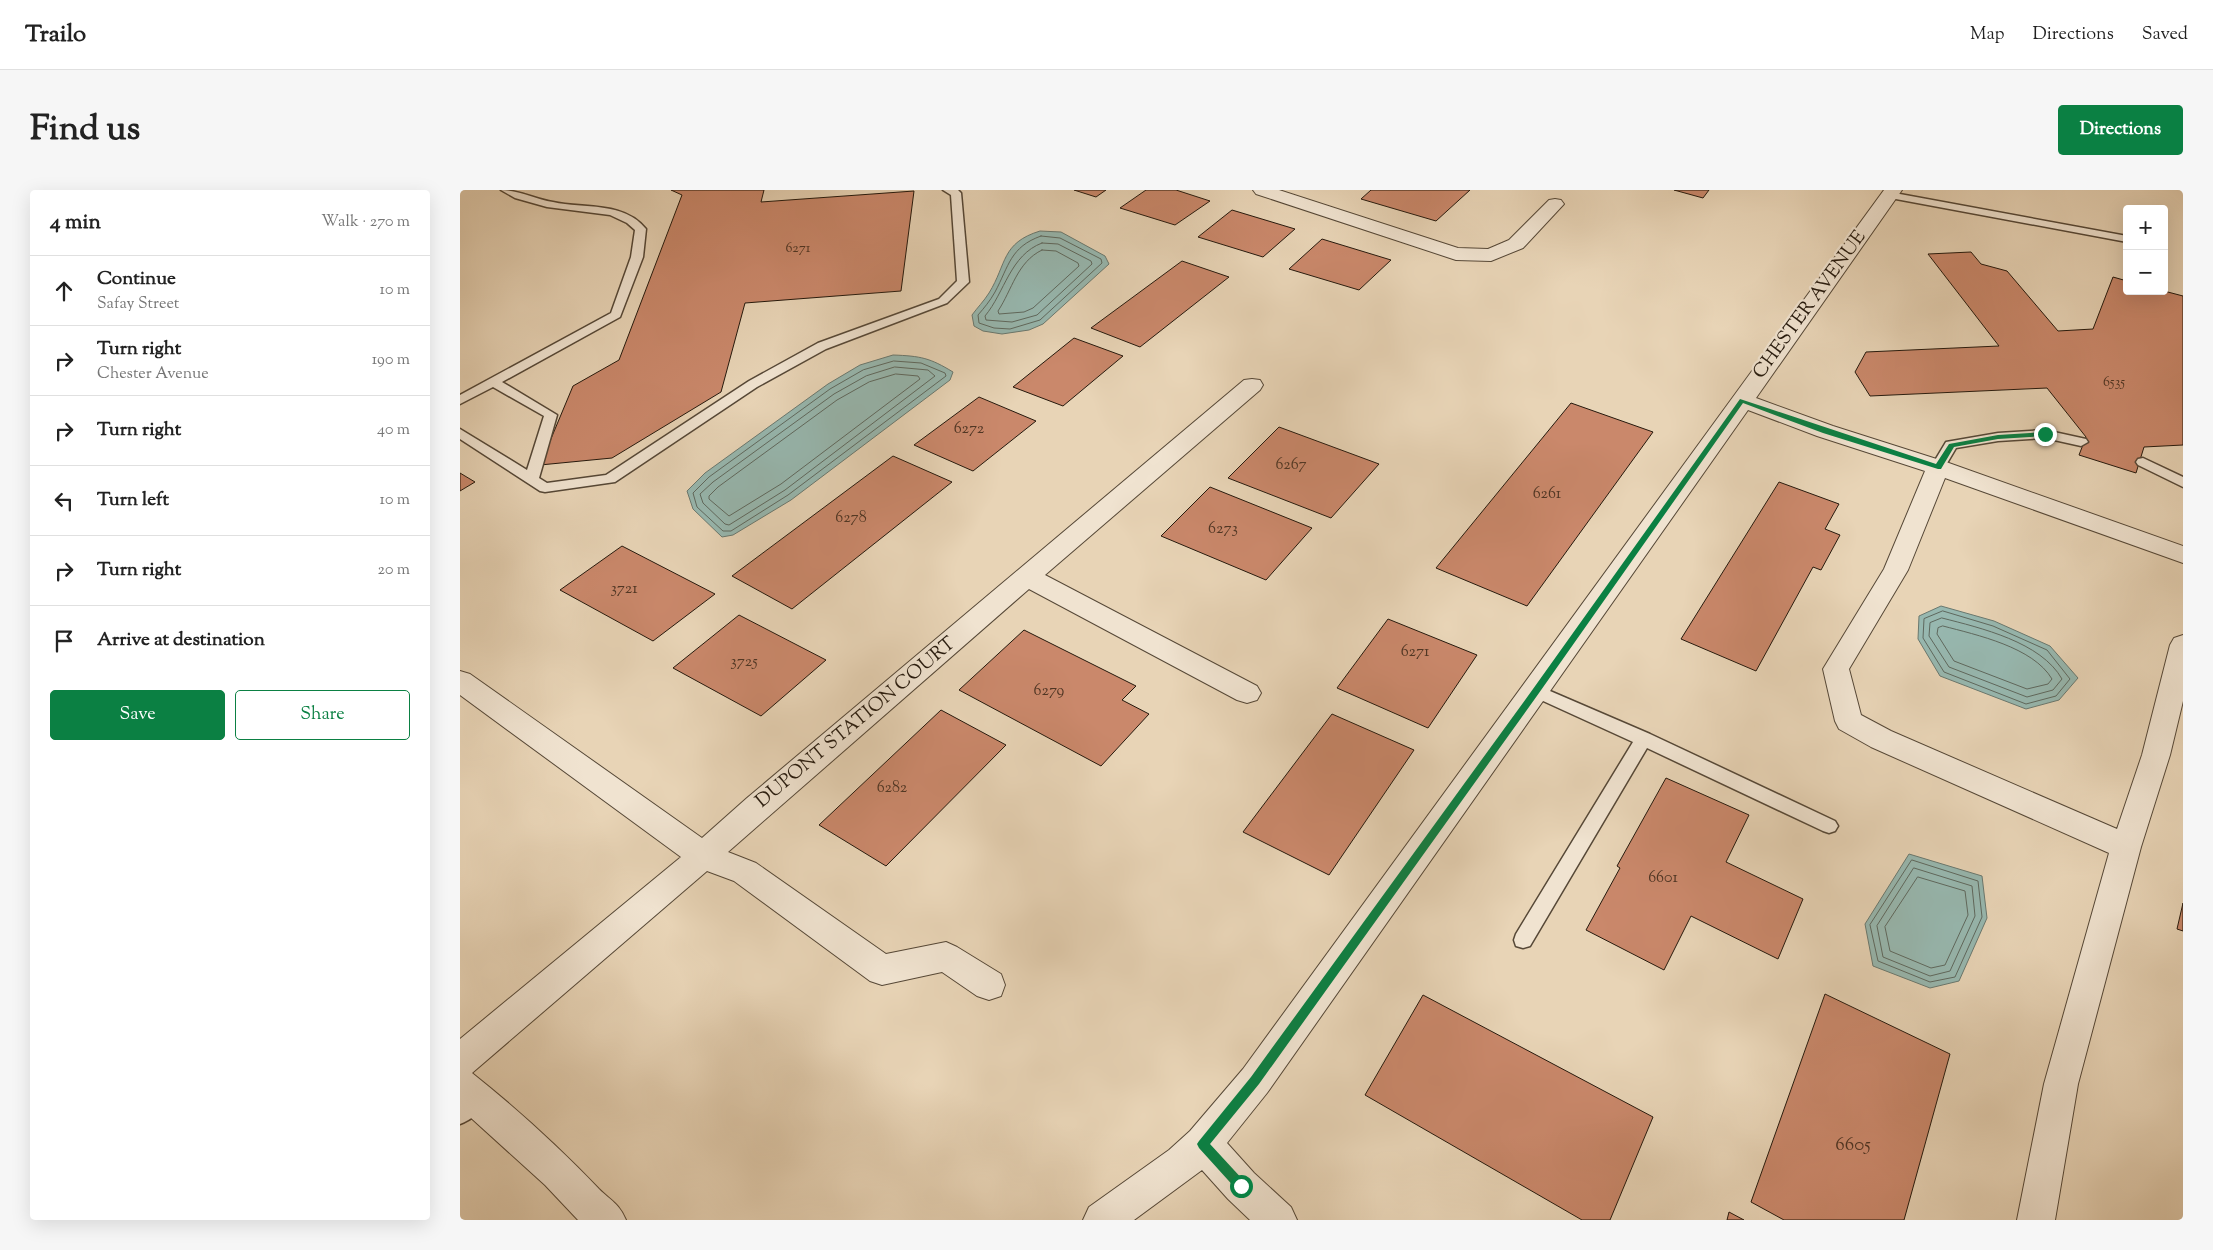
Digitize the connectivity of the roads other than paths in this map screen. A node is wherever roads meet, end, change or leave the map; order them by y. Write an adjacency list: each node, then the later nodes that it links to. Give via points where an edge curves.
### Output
1 (506, 190): 7 (lane, via 562,207 606,210 629,217 641,229 637,257 616,315)
2 (948, 190): 15 (lane, via 956,193 963,282 943,301 822,346 753,384 610,479 545,488)
3 (1262, 190): 5 (street, via 1456,254 1490,255 1516,244)
4 (1884, 192): 6 (lane); 10 (street, CHESTER AVENUE)
5 (1555, 204)
6 (2123, 238)
7 (494, 382): 9 (lane); 15 (lane, via 552,415)
8 (1252, 385): 18 (street, DUPONT STATION COURT)
9 (460, 400)
10 (1742, 400): 14 (street); 21 (street, CHESTER AVENUE)
11 (460, 433): 15 (lane)
12 (2081, 442): 14 (lane, via 2045,434 1989,438 1951,445)
13 (2143, 462): 16 (lane)
14 (1938, 467): 17 (street); 25 (street, via 1896,570 1836,669 1849,721 1881,739)
15 (531, 480)
16 (2183, 483)
17 (2183, 555)
18 (1027, 577): 22 (street); 26 (street, DUPONT STATION COURT)
19 (2183, 645): 25 (street, via 2156,755)
20 (460, 681): 26 (street)
21 (1536, 691): 23 (lane); 31 (street, CHESTER AVENUE, via 1255,1080)
22 (1247, 693)
23 (1644, 739): 24 (lane); 27 (lane)
24 (1829, 826)
25 (2126, 847): 35 (street, via 2061,1084)
26 (703, 856): 28 (street, via 744,872 882,970 946,957); 29 (street, DUPONT STATION COURT)
27 (1523, 940)
28 (989, 985)
29 (460, 1061)
30 (466, 1100): 32 (street, via 558,1172)
31 (1203, 1144): 33 (street, CHESTER AVENUE, via 1182,1163); 34 (street)
32 (607, 1220)
33 (1102, 1220)
34 (1278, 1220)
35 (2036, 1220)

